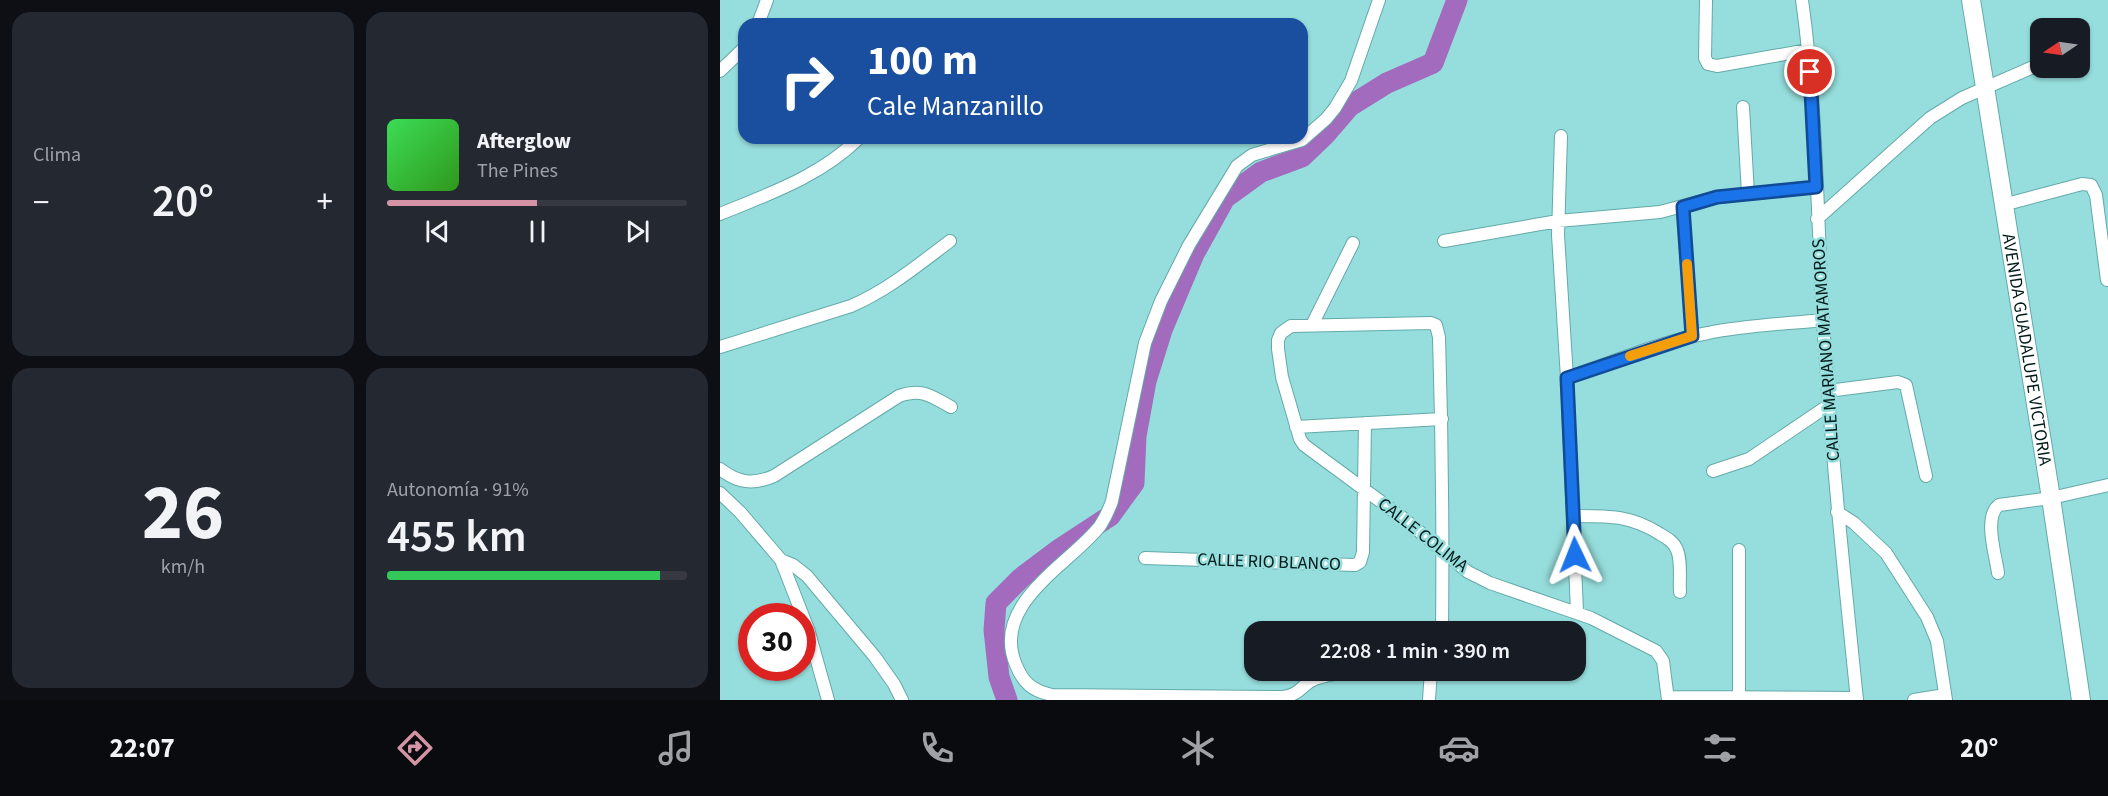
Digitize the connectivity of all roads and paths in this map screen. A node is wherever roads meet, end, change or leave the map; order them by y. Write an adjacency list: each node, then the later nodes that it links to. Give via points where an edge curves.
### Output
1 (767, 0): 6 (street)
2 (1379, 0): 13 (street, via 1351,81 1335,108)
3 (1706, 0): 7 (street, via 1708,64 1717,66)
4 (1802, 0): 7 (street, CALLE MARIANO MATAMOROS)
5 (1971, 0): 11 (main road, AVENIDA GUADALUPE VICTORIA)
6 (760, 18)
7 (1808, 50): 17 (street, CALLE MARIANO MATAMOROS)
8 (738, 54): 10 (street)
9 (2030, 69): 11 (street)
10 (720, 71)
11 (1985, 89): 19 (main road, AVENIDA GUADALUPE VICTORIA); 22 (street, via 1930,118)
12 (1743, 107): 18 (street)
13 (1308, 134)
14 (1561, 136): 23 (street)
15 (853, 144): 21 (street, via 806,177)
16 (1289, 144): 58 (street, via 1244,160 1230,175 1188,245 1145,343 1107,514 1092,534 1027,596 1018,611 1010,645 1020,675 1029,686 1052,696)
17 (1816, 187): 18 (street); 22 (street, CALLE MARIANO MATAMOROS)
18 (1748, 194): 20 (street, via 1706,199)
19 (2003, 205): 27 (street, via 2082,183 2091,185 2096,195); 45 (main road, AVENIDA GUADALUPE VICTORIA)
20 (1683, 207): 23 (street); 30 (street)
21 (720, 214)
22 (1817, 219): 28 (street, CALLE MARIANO MATAMOROS)
23 (1558, 221): 24 (street); 32 (street)
24 (1444, 241)
25 (950, 242): 31 (street, via 867,299)
26 (1353, 243): 29 (street)
27 (2107, 280)
28 (1823, 320): 30 (street); 33 (street, CALLE MARIANO MATAMOROS)
29 (1312, 325): 36 (street, via 1436,325); 38 (street, CALLE COLIMA, via 1291,326 1278,340 1282,377)
30 (1692, 336): 32 (street)
31 (720, 347)
32 (1567, 378): 47 (street)
33 (1828, 391): 34 (street, CALLE MARIANO MATAMOROS); 41 (street, via 1898,382 1906,385)
34 (1829, 405): 40 (street, via 1749,459); 46 (street, CALLE MARIANO MATAMOROS)
35 (951, 407): 39 (street, via 926,393 907,393 774,476 762,481 738,481)
36 (1442, 419): 37 (street); 49 (street)
37 (1365, 423): 38 (street); 43 (street, CALLE RIO BLANCO)
38 (1296, 427): 43 (street, CALLE COLIMA, via 1304,445)
39 (723, 471)
40 (1713, 471)
41 (1926, 476)
42 (2108, 485): 45 (street)
43 (1365, 490): 49 (street, CALLE COLIMA); 50 (street, CALLE RIO BLANCO, via 1362,558 1354,565)
44 (720, 493): 51 (street)
45 (2051, 498): 52 (street, via 1994,509 1991,526); 67 (main road, AVENIDA GUADALUPE VICTORIA)
46 (1837, 512): 61 (street, via 1886,553 1927,616 1937,641); 62 (street, CALLE MARIANO MATAMOROS)
47 (1574, 516): 53 (street, via 1631,519 1669,539 1678,551); 54 (street)
48 (1739, 550): 59 (street)
49 (1443, 552): 54 (street, CALLE COLIMA, via 1490,583); 55 (street)
50 (1146, 558)
51 (781, 560): 63 (street, via 808,629); 64 (street, via 807,576 875,657)
52 (1998, 573)
53 (1680, 592)
54 (1577, 612): 60 (street, CALLE COLIMA, via 1656,651 1663,661)
55 (1442, 621)
56 (1311, 681): 58 (street)
57 (1431, 681): 65 (street)
58 (1298, 697)
59 (1739, 697): 60 (street); 62 (street)
60 (1668, 698)
61 (1946, 698): 66 (street)
62 (1857, 699)
63 (828, 700)
64 (902, 700)
65 (1430, 700)
66 (1914, 700)
67 (2081, 700)

